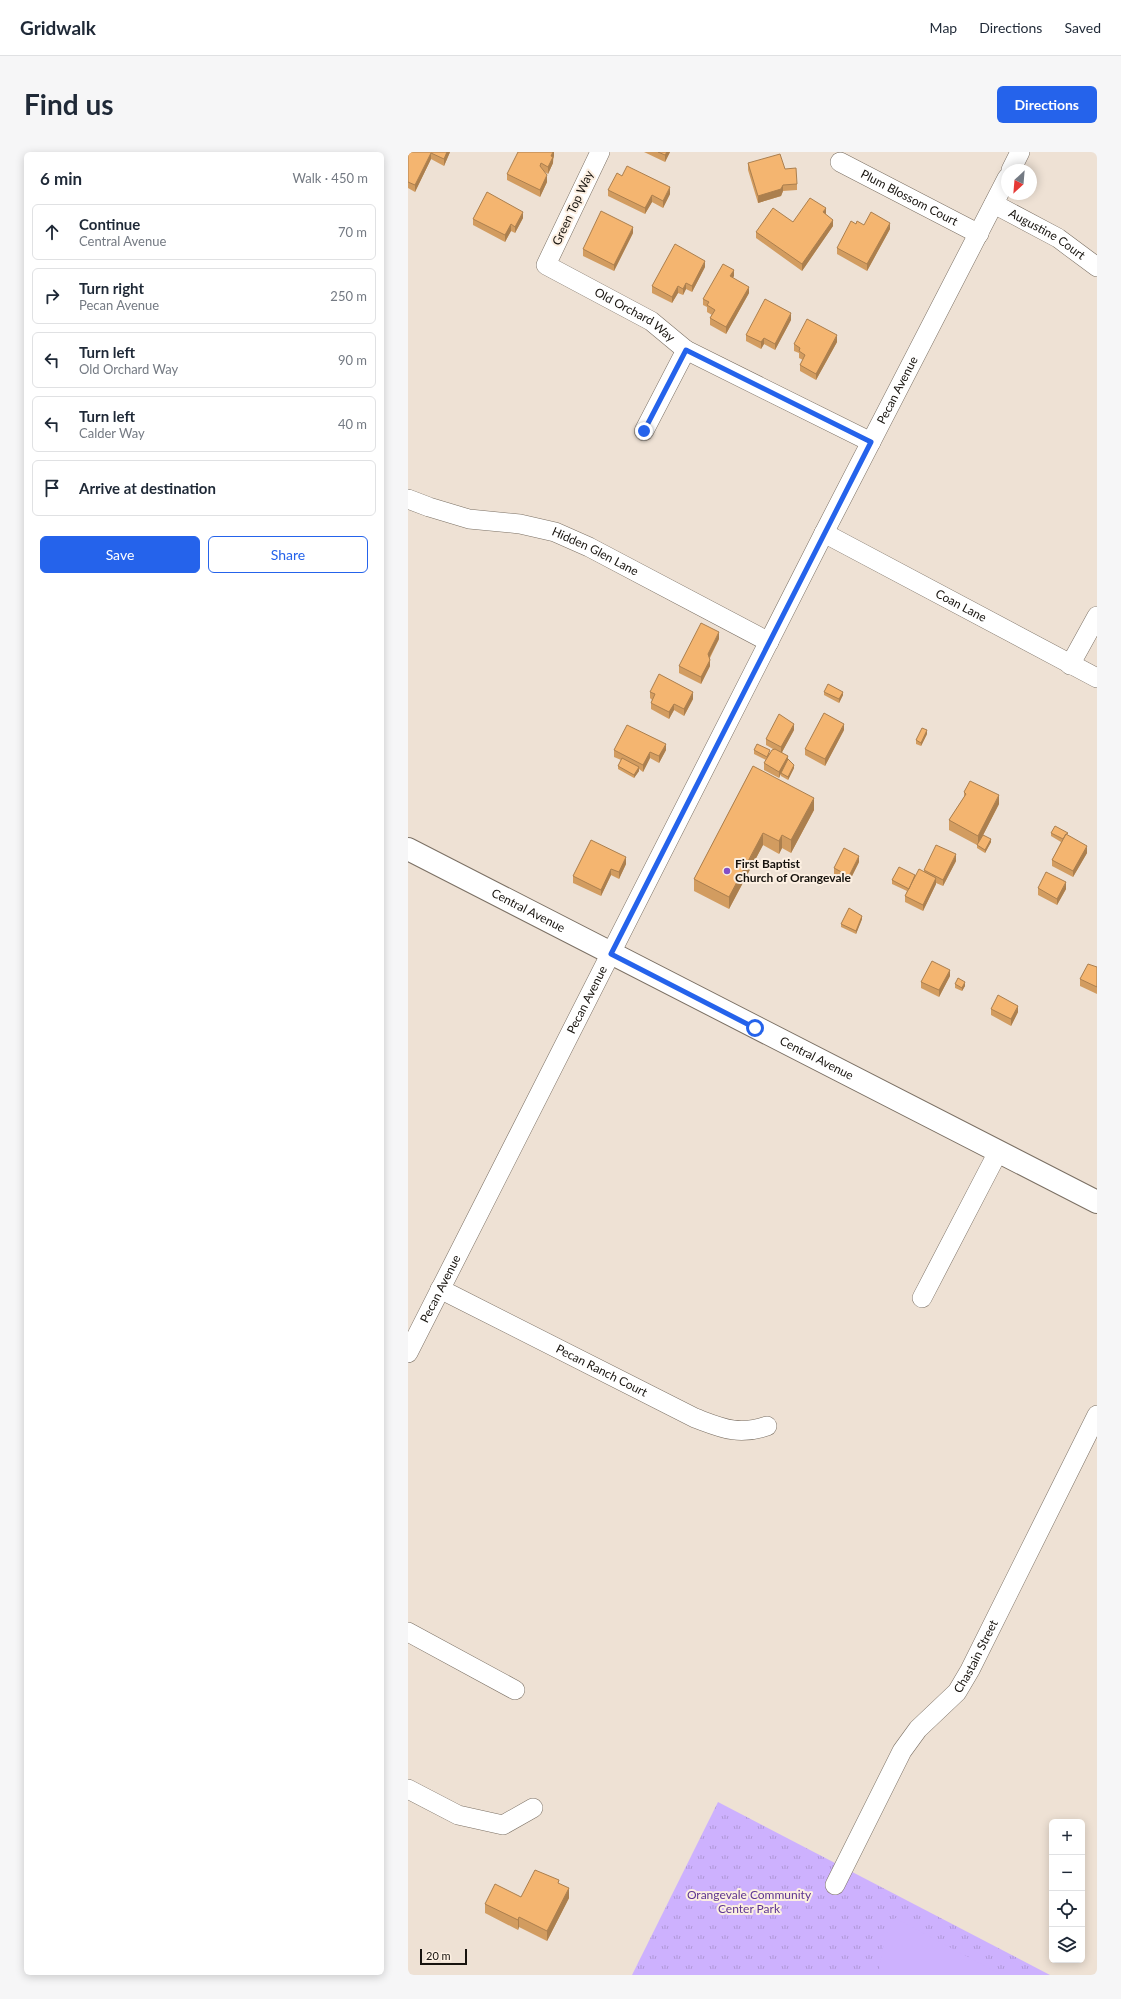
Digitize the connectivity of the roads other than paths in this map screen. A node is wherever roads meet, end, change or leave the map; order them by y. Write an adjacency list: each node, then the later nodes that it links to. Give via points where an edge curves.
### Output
1 (600, 152): 8 (street, Green Top Way)
2 (1020, 152): 4 (street)
3 (840, 162): 7 (street, Plum Blossom Court)
4 (1014, 164)
5 (1001, 190): 6 (street, Pecan Avenue)
6 (994, 204): 7 (street, Pecan Avenue); 9 (street, Augustine Court, via 1058,238)
7 (979, 234): 12 (street, Pecan Avenue)
8 (546, 265): 10 (street, Old Orchard Way, via 651,321)
9 (1097, 268)
10 (686, 350): 11 (street); 12 (street, Old Orchard Way)
11 (644, 431)
12 (871, 442): 14 (street, Pecan Avenue)
13 (408, 498): 16 (street, Hidden Glen Lane, via 469,519 520,524 555,532 589,547)
14 (824, 533): 16 (street, Pecan Avenue); 17 (street, Coan Lane)
15 (1097, 616): 17 (street)
16 (769, 642): 20 (street, Pecan Avenue)
17 (1070, 665): 18 (street, Coan Lane)
18 (1097, 678)
19 (408, 850): 20 (street, Central Avenue)
20 (611, 954): 21 (street, Central Avenue); 23 (street, Pecan Avenue)
21 (998, 1152): 22 (street, Central Avenue); 24 (street)
22 (1097, 1202)
23 (440, 1289): 25 (street, Pecan Avenue); 27 (street, Pecan Ranch Court, via 695,1418 741,1432)
24 (922, 1298)
25 (408, 1353)
26 (1097, 1415): 32 (street, Chastain Street, via 970,1670 952,1697 909,1740)
27 (767, 1426)
28 (408, 1632): 29 (street)
29 (516, 1690)
30 (408, 1789): 31 (street, via 458,1815 502,1825)
31 (533, 1808)
32 (835, 1885)

